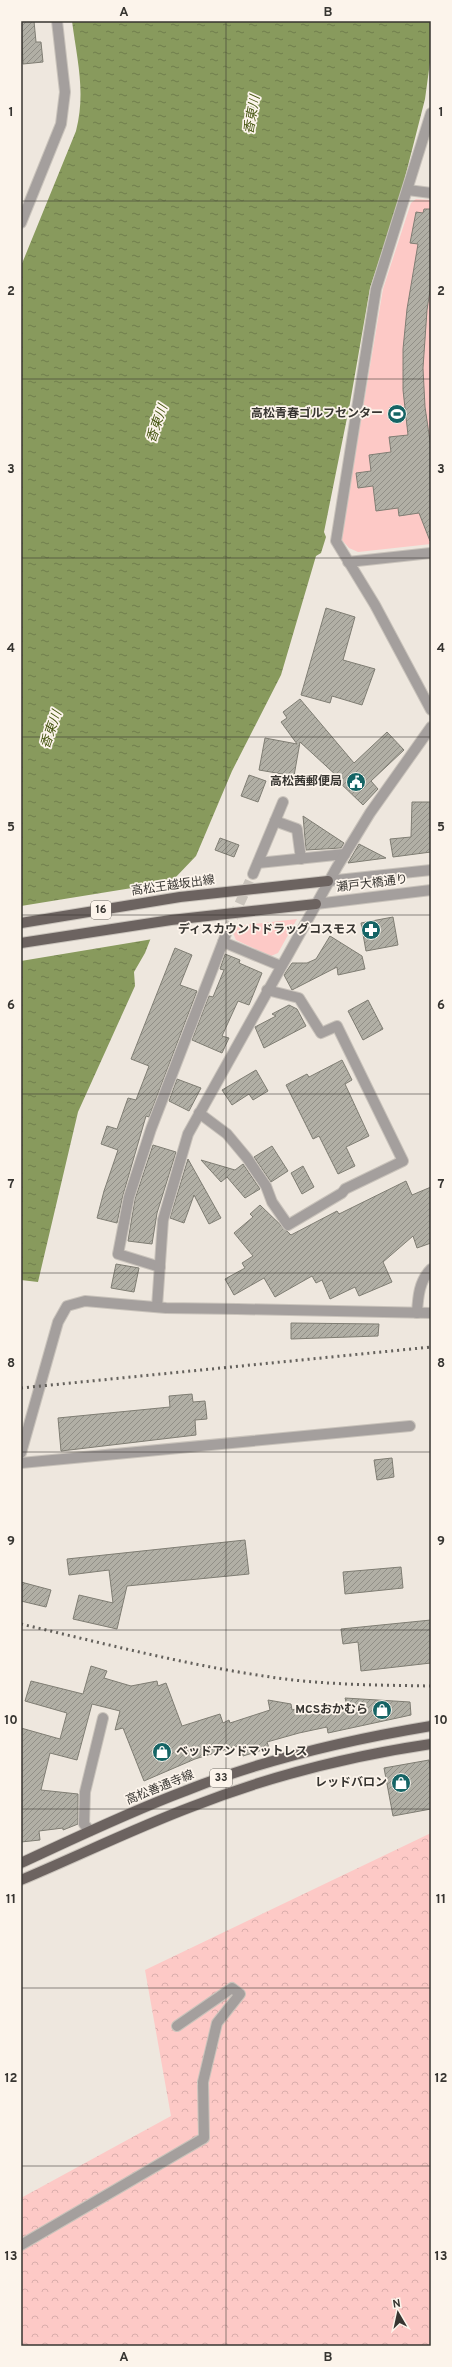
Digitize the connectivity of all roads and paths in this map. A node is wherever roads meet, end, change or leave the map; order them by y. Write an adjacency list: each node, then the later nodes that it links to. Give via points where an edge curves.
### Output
1 (57, 21): 5 (street, via 65,92 61,124)
2 (431, 114): 3 (street)
3 (408, 190): 4 (street); 7 (street, via 376,289 336,541)
4 (431, 193)
5 (21, 223)
6 (431, 552): 7 (street)
7 (348, 562): 8 (street, via 375,605)
8 (431, 710)
9 (431, 727): 12 (street, via 370,813)
10 (282, 802): 11 (street)
11 (275, 821): 13 (street, via 297,829); 14 (street)
12 (345, 854): 13 (street); 17 (street)
13 (301, 859): 14 (street)
14 (258, 863): 16 (street)
15 (431, 870): 17 (street, 瀬戸大橋通り)
16 (253, 874)
17 (328, 882): 19 (street); 20 (main road, 高松王越坂出線 / 16, via 180,897)
18 (431, 890): 19 (street, 瀬戸大橋通り)
19 (316, 904): 23 (main road, 16, via 171,920); 24 (street)
20 (21, 923)
21 (227, 931): 22 (street)
22 (223, 942): 24 (street); 27 (street, via 151,1129 129,1197 118,1254)
23 (21, 943)
24 (281, 966): 25 (street)
25 (268, 990): 26 (street); 26 (street, via 299,998 321,1033 337,1026 403,1161 345,1189 288,1225 247,1158 227,1134)
26 (199, 1113): 27 (street, via 188,1134 163,1220)
27 (160, 1267): 29 (street)
28 (431, 1269): 30 (street, via 424,1275 418,1294)
29 (157, 1307): 30 (street); 33 (street, via 85,1301 67,1306 58,1322)
30 (417, 1313): 31 (street)
31 (431, 1313)
32 (410, 1426): 34 (street)
33 (21, 1452)
34 (21, 1463)
35 (103, 1718): 38 (street, via 85,1792 84,1824)
36 (431, 1726): 38 (main road, 高松善通寺線 / 33, via 314,1750 245,1769 186,1790)
37 (431, 1744): 40 (main road, 33, via 365,1756 242,1789 178,1812)
38 (90, 1831): 39 (main road, 高松善通寺線 / 33)
39 (21, 1863)
40 (21, 1880)
41 (177, 2026): 42 (street, via 232,1988 240,1994 217,2023 204,2082 204,2138)
42 (21, 2245)

